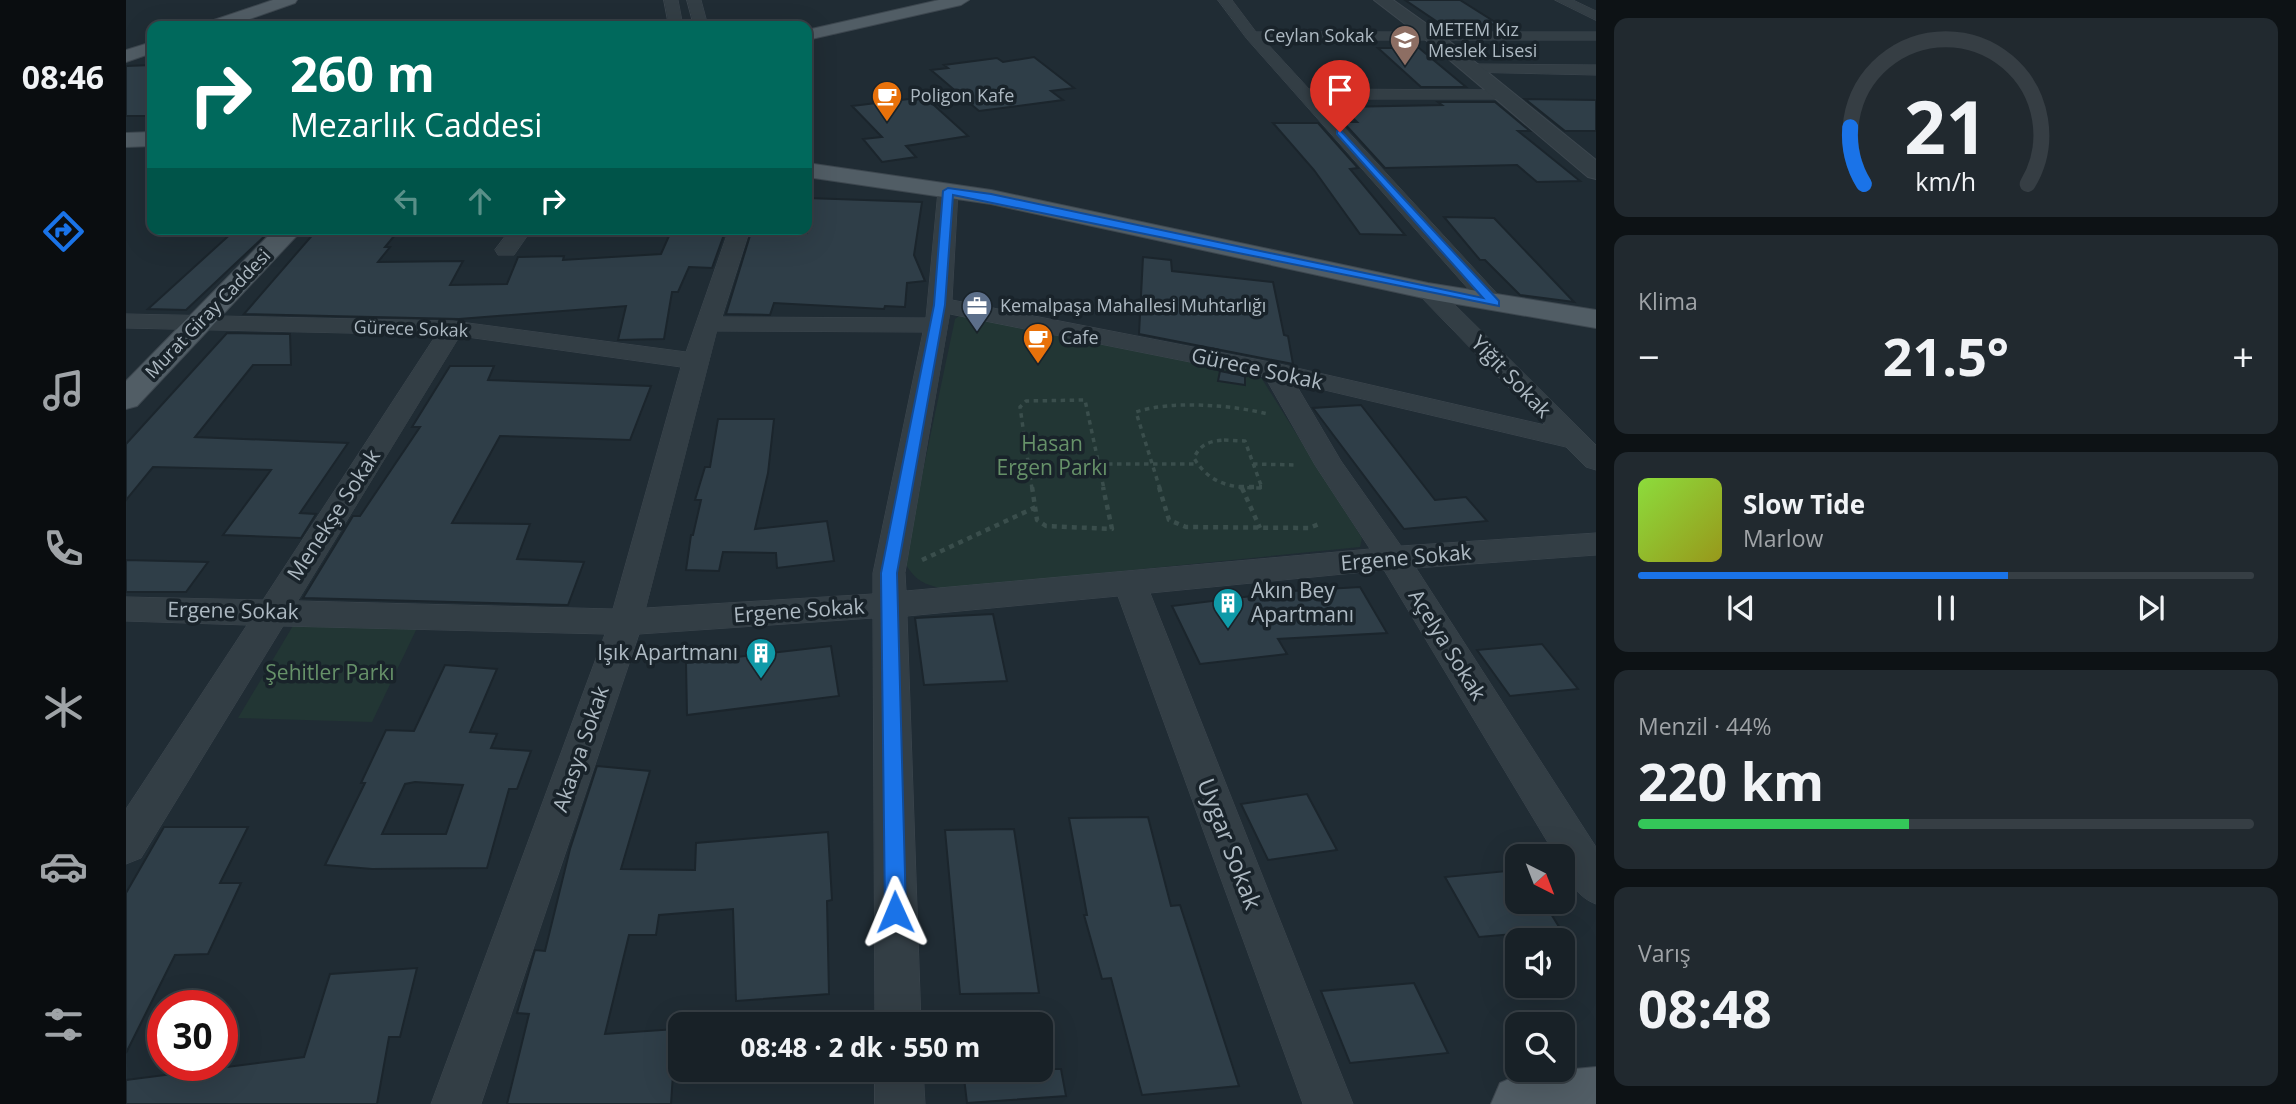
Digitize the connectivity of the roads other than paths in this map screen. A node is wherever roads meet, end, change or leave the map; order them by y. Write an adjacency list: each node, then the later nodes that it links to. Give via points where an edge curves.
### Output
1 (289, 0): 8 (main road)
2 (671, 0): 11 (street)
3 (694, 0): 12 (street)
4 (961, 0): 13 (main road)
5 (1225, 0): 14 (street, Yiğit Sokak)
6 (1382, 0): 15 (street)
7 (1562, 0): 9 (street)
8 (273, 3): 10 (main road)
9 (1596, 16)
10 (227, 21)
11 (675, 21)
12 (700, 21)
13 (812, 34)
14 (1252, 36): 15 (street, Ceylan Sokak); 21 (street, Yiğit Sokak)
15 (1432, 36): 16 (street, Ceylan Sokak); 19 (street)
16 (1596, 36)
17 (147, 49): 18 (main road)
18 (128, 55)
19 (1471, 69): 20 (street); 22 (street)
20 (1596, 70)
21 (1306, 94): 22 (street); 35 (street, Yiğit Sokak)
22 (1502, 94): 28 (street)
23 (147, 129): 24 (main road)
24 (126, 130)
25 (147, 139): 26 (main road)
26 (126, 140)
27 (812, 171): 29 (main road)
28 (1596, 172)
29 (948, 191): 34 (main road); 36 (street)
30 (284, 235): 39 (main road, Murat Giray Caddesi)
31 (518, 235): 33 (street)
32 (738, 235): 40 (street, Akasya Sokak)
33 (506, 250)
34 (1428, 291): 35 (main road); 45 (street, Yiğit Sokak)
35 (1494, 304): 37 (main road)
36 (938, 315): 40 (street, Gürece Sokak); 43 (street, Gürece Sokak); 50 (street, via 889,573)
37 (1596, 320)
38 (126, 321): 39 (street, Gürece Sokak)
39 (200, 324): 41 (street, Gürece Sokak); 44 (main road, Murat Giray Caddesi)
40 (708, 324): 42 (street, Akasya Sokak)
41 (453, 328): 42 (street, Gürece Sokak); 52 (street, Menekşe Sokak)
42 (695, 361): 53 (street, Akasya Sokak)
43 (1275, 371): 45 (street, Gürece Sokak); 48 (street, Açelya Sokak, via 1329,466)
44 (126, 399)
45 (1573, 440): 46 (street, Yiğit Sokak)
46 (1596, 461)
47 (1596, 544): 48 (street, Ergene Sokak)
48 (1393, 558): 49 (street, Ergene Sokak); 55 (street, Açelya Sokak)
49 (1130, 584): 50 (street, Ergene Sokak); 61 (street, Uygar Sokak)
50 (889, 605): 53 (street, Ergene Sokak); 56 (street)
51 (126, 609): 52 (street, Ergene Sokak)
52 (272, 611): 53 (street, Ergene Sokak); 54 (street, Menekşe Sokak)
53 (626, 622): 59 (street, Akasya Sokak)
54 (126, 845)
55 (1596, 884)
56 (898, 1012)
57 (899, 1082): 60 (street)
58 (1596, 1097): 62 (main road)
59 (456, 1104)
60 (900, 1104)
61 (1328, 1104)
62 (1521, 1104)

